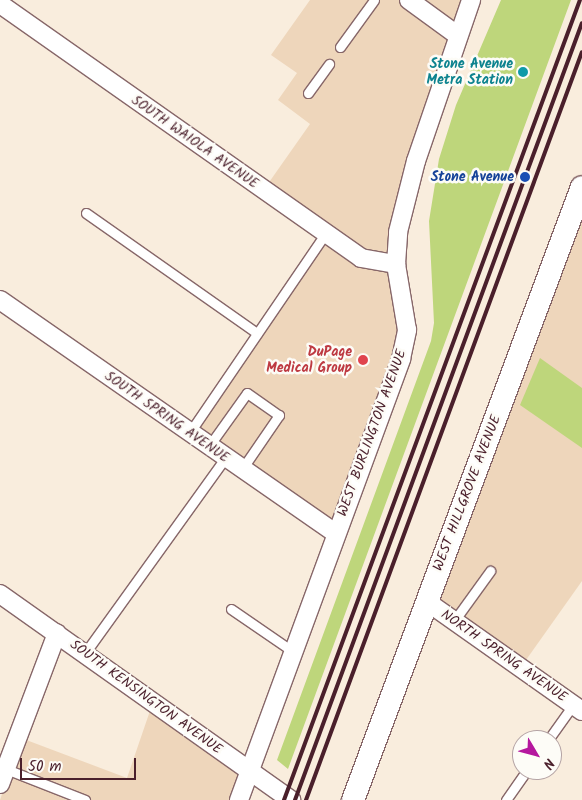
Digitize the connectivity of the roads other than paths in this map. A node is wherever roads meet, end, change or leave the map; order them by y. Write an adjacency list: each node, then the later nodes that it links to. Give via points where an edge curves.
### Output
1 (374, 0): 6 (lane)
2 (409, 0): 5 (street)
3 (471, 0): 5 (street, WEST BURLINGTON AVENUE)
4 (0, 4): 11 (street, SOUTH WAIOLA AVENUE)
5 (458, 35): 12 (street, WEST BURLINGTON AVENUE, via 416,161 398,232)
6 (340, 47)
7 (328, 64): 8 (lane)
8 (308, 92)
9 (582, 187): 22 (street, WEST HILLGROVE AVENUE)
10 (86, 213): 14 (lane)
11 (325, 234): 12 (street, SOUTH WAIOLA AVENUE, via 361,258); 14 (lane)
12 (396, 264): 19 (street, WEST BURLINGTON AVENUE, via 406,344)
13 (0, 300): 15 (street, SOUTH SPRING AVENUE)
14 (257, 333): 15 (lane)
15 (190, 432): 16 (street, SOUTH SPRING AVENUE)
16 (209, 446): 17 (street, SOUTH SPRING AVENUE); 18 (lane, via 247,392 280,415)
17 (226, 457): 18 (street, SOUTH SPRING AVENUE); 27 (lane)
18 (242, 468): 19 (street, SOUTH SPRING AVENUE)
19 (335, 533): 26 (street, WEST BURLINGTON AVENUE)
20 (490, 571): 24 (lane)
21 (0, 594): 25 (street, SOUTH KENSINGTON AVENUE)
22 (426, 601): 24 (street, NORTH SPRING AVENUE); 36 (street, WEST HILLGROVE AVENUE)
23 (231, 608): 26 (lane)
24 (454, 621): 28 (street, NORTH SPRING AVENUE)
25 (56, 633): 27 (street, SOUTH KENSINGTON AVENUE); 31 (street)
26 (292, 651): 30 (street, WEST BURLINGTON AVENUE)
27 (85, 653): 30 (street, SOUTH KENSINGTON AVENUE)
28 (578, 708): 29 (lane)
29 (557, 730)
30 (249, 771): 34 (street, WEST BURLINGTON AVENUE); 35 (street, SOUTH KENSINGTON AVENUE)
31 (3, 777): 33 (lane)
32 (520, 780): 37 (lane)
33 (85, 800)
34 (239, 800)
35 (291, 800)
36 (354, 800)
37 (506, 800)

